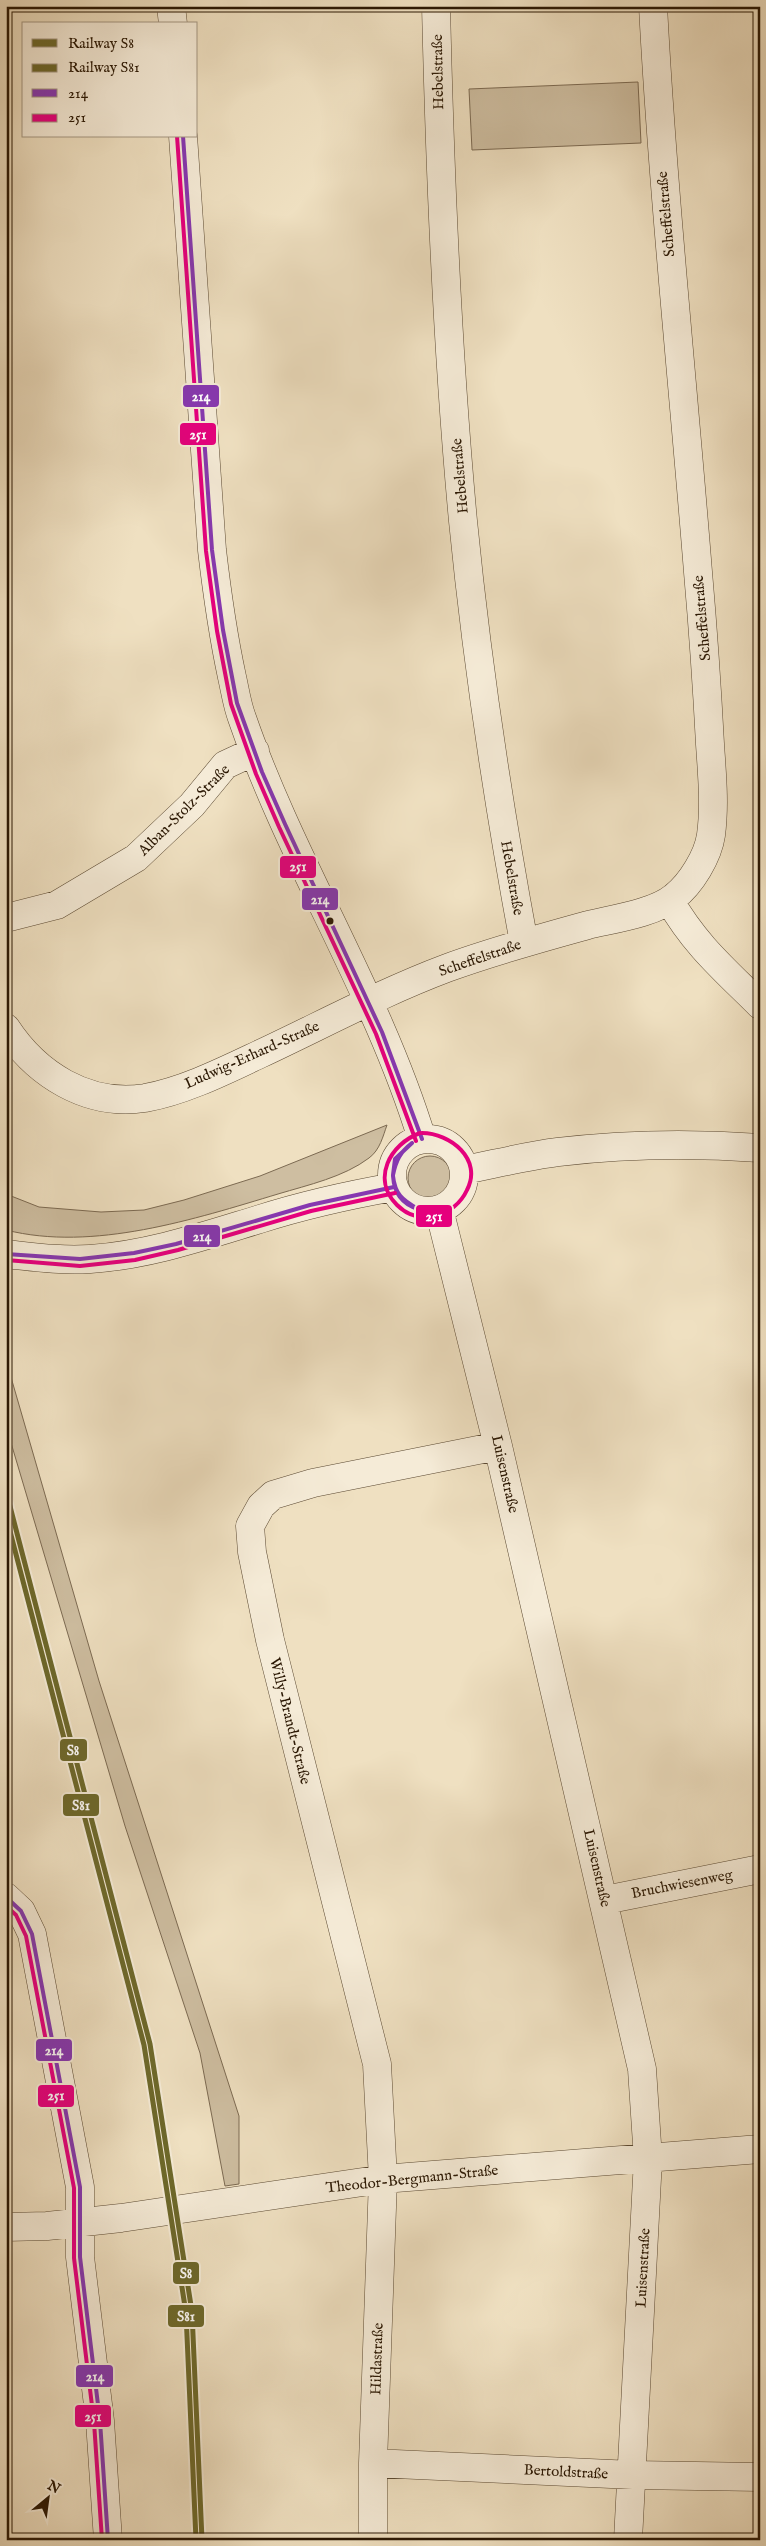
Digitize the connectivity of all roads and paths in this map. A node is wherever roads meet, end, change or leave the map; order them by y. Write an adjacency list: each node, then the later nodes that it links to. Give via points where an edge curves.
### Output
1 (171, 6): 4 (street)
2 (436, 6): 9 (street, Hebelstraße, via 448,325 463,521 502,826)
3 (653, 6): 7 (street, Scheffelstraße, via 661,152 695,532 712,784 711,838 693,875)
4 (173, 22)
5 (183, 138): 6 (street, via 218,612 241,716)
6 (255, 751): 8 (street, Alban-Stolz-Straße, via 225,765 192,804 136,858 57,905); 10 (street, via 293,841)
7 (670, 901): 9 (street, Scheffelstraße); 11 (street, via 683,925 703,950)
8 (6, 918)
9 (524, 942): 10 (street, Scheffelstraße, via 446,969)
10 (370, 1001): 12 (street, Ludwig-Erhard-Straße, via 232,1067 145,1098 101,1096 59,1082 31,1060); 13 (street)
11 (760, 1005)
12 (6, 1028)
13 (422, 1139): 15 (street, via 432,1139 449,1146 456,1152); 16 (street, via 412,1142 397,1156 392,1172)
14 (760, 1148): 15 (street, via 692,1143 635,1145 556,1152)
15 (464, 1170): 17 (street, via 459,1194)
16 (394, 1187): 17 (street, via 398,1196 413,1208); 18 (street, via 348,1195 189,1241 130,1254 90,1259 48,1259)
17 (439, 1209): 19 (street, Luisenstraße)
18 (6, 1254)
19 (498, 1446): 22 (street, Luisenstraße); 25 (street, Willy-Brandt-Straße, via 313,1483 272,1495 261,1506 250,1526 252,1552 270,1640 377,2064)
20 (760, 1869): 22 (street, Bruchwiesenweg)
21 (6, 1897): 26 (street, via 21,1911 32,1934 80,2187)
22 (605, 1900): 24 (street, Luisenstraße, via 642,2069)
23 (760, 2149): 24 (street, Theodor-Bergmann-Straße)
24 (648, 2159): 25 (street, Theodor-Bergmann-Straße); 29 (street, Luisenstraße)
25 (383, 2179): 26 (street, Theodor-Bergmann-Straße); 28 (street, Hildastraße)
26 (80, 2223): 27 (street, Theodor-Bergmann-Straße); 31 (street, via 80,2257 100,2421)
27 (6, 2227)
28 (373, 2463): 29 (street, Bertoldstraße); 32 (street, Hildastraße)
29 (633, 2475): 30 (street, Bertoldstraße); 33 (street, Luisenstraße)
30 (760, 2477)
31 (108, 2540)
32 (372, 2540)
33 (628, 2540)

